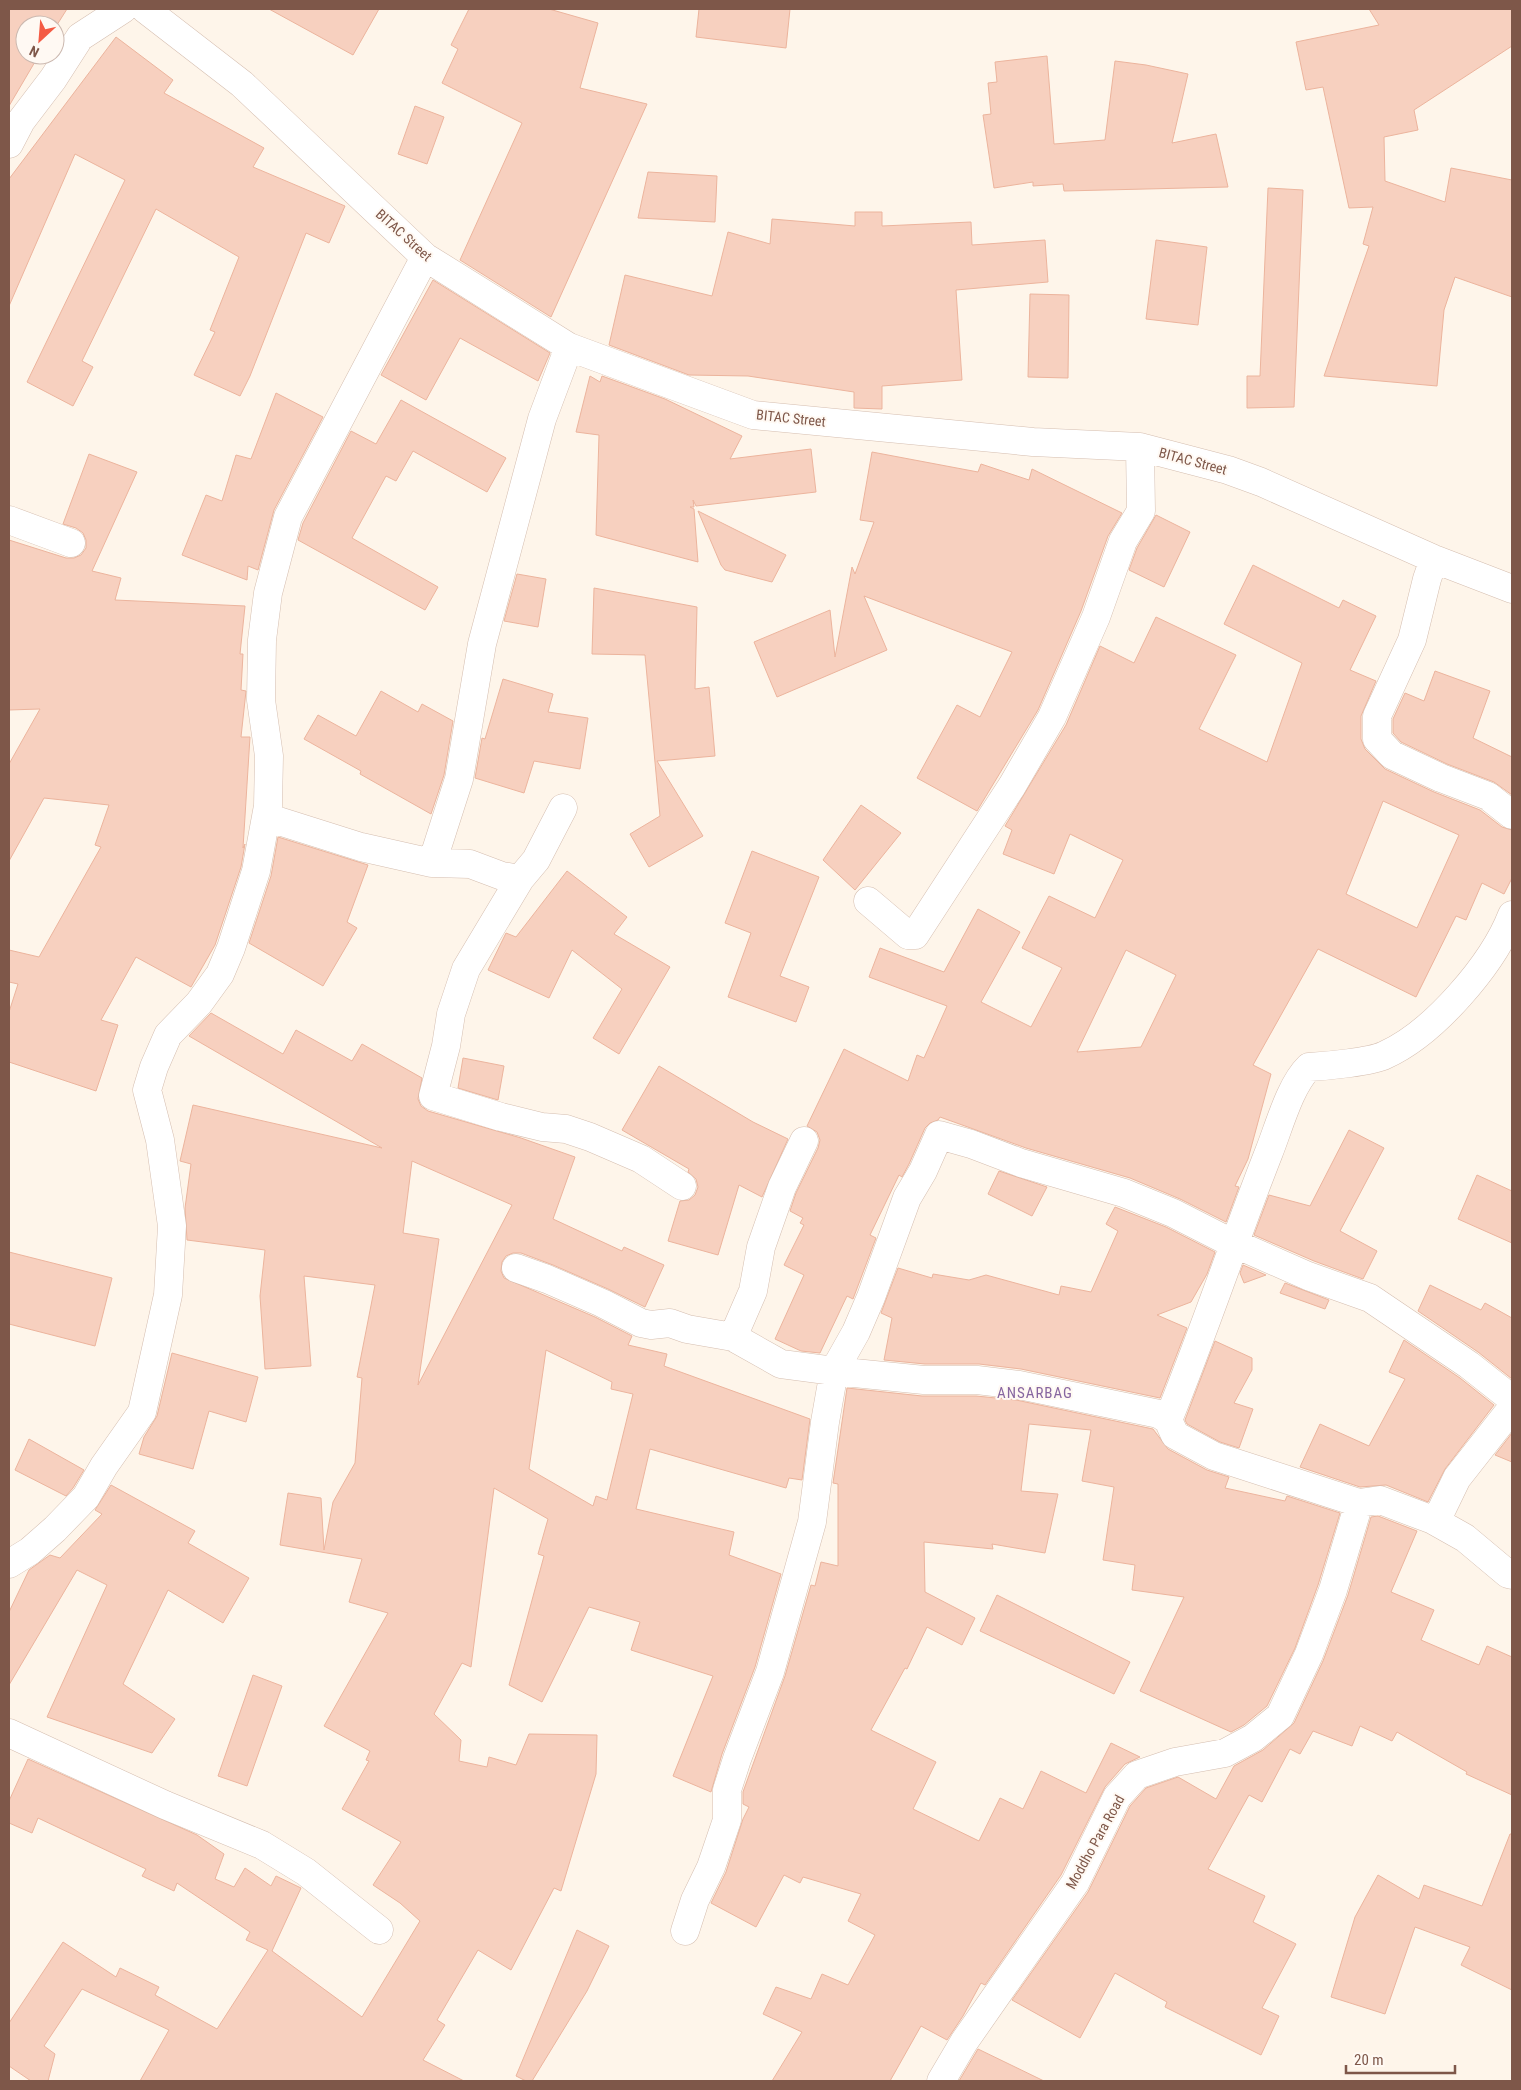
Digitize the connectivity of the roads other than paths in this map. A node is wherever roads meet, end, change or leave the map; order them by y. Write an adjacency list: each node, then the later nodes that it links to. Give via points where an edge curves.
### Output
1 (123, 9): 3 (street, via 80,37 20,121)
2 (145, 9): 4 (street, BITAC Street, via 242,84)
3 (9, 144)
4 (425, 257): 5 (street, BITAC Street); 13 (street, via 288,517 268,593 262,640 261,700 269,756)
5 (569, 347): 6 (street, BITAC Street, via 753,415 1034,442); 14 (street, via 542,418 482,644 459,779)
6 (1140, 447): 9 (street, BITAC Street, via 1261,482); 16 (street, via 1141,511 1124,541 1096,617 1052,717 1012,786 915,935 908,935)
7 (9, 520): 8 (street)
8 (72, 543)
9 (1434, 559): 10 (street, BITAC Street); 12 (street, via 1412,640 1377,716 1377,739 1392,754 1440,778 1488,796)
10 (1512, 589)
11 (563, 808): 15 (street, via 536,860)
12 (1512, 816)
13 (266, 817): 14 (street, via 361,847); 29 (street, via 256,871 220,974 200,1003 168,1035 147,1090 160,1140 172,1226 168,1295 142,1412 86,1497 30,1551)
14 (432, 862): 15 (street, via 470,864)
15 (520, 879): 19 (street, via 466,969 451,1014 433,1096 501,1117 566,1129 590,1137 641,1159)
16 (868, 902)
17 (1512, 915): 20 (street, via 1505,935 1467,986 1424,1032 1384,1056 1309,1067 1302,1074 1284,1112)
18 (804, 1141): 22 (street, via 782,1187 761,1247 753,1291)
19 (682, 1186)
20 (1234, 1243): 23 (street, via 1124,1193 939,1135 908,1198 864,1315); 24 (street, via 1308,1276 1370,1298 1469,1365); 26 (street)
21 (516, 1268): 22 (street, via 548,1279 641,1323 670,1323)
22 (733, 1337): 23 (street, via 781,1364)
23 (834, 1371): 26 (street, via 1019,1385 1159,1414); 33 (street, via 809,1532 770,1672 727,1790 727,1820)
24 (1512, 1399)
25 (1512, 1408): 28 (street, via 1457,1478)
26 (1168, 1420): 27 (street, via 1175,1435 1214,1456)
27 (1359, 1503): 28 (street, via 1380,1500); 34 (street, Moddho Para Road, via 1309,1654 1280,1716 1253,1738 1225,1752 1137,1774 1117,1797 1075,1883 964,2042)
28 (1433, 1520): 30 (street, via 1465,1538)
29 (9, 1564)
30 (1512, 1575)
31 (9, 1733): 32 (street, via 165,1805 262,1845 306,1872)
32 (379, 1930)
33 (685, 1931)
34 (941, 2081)

